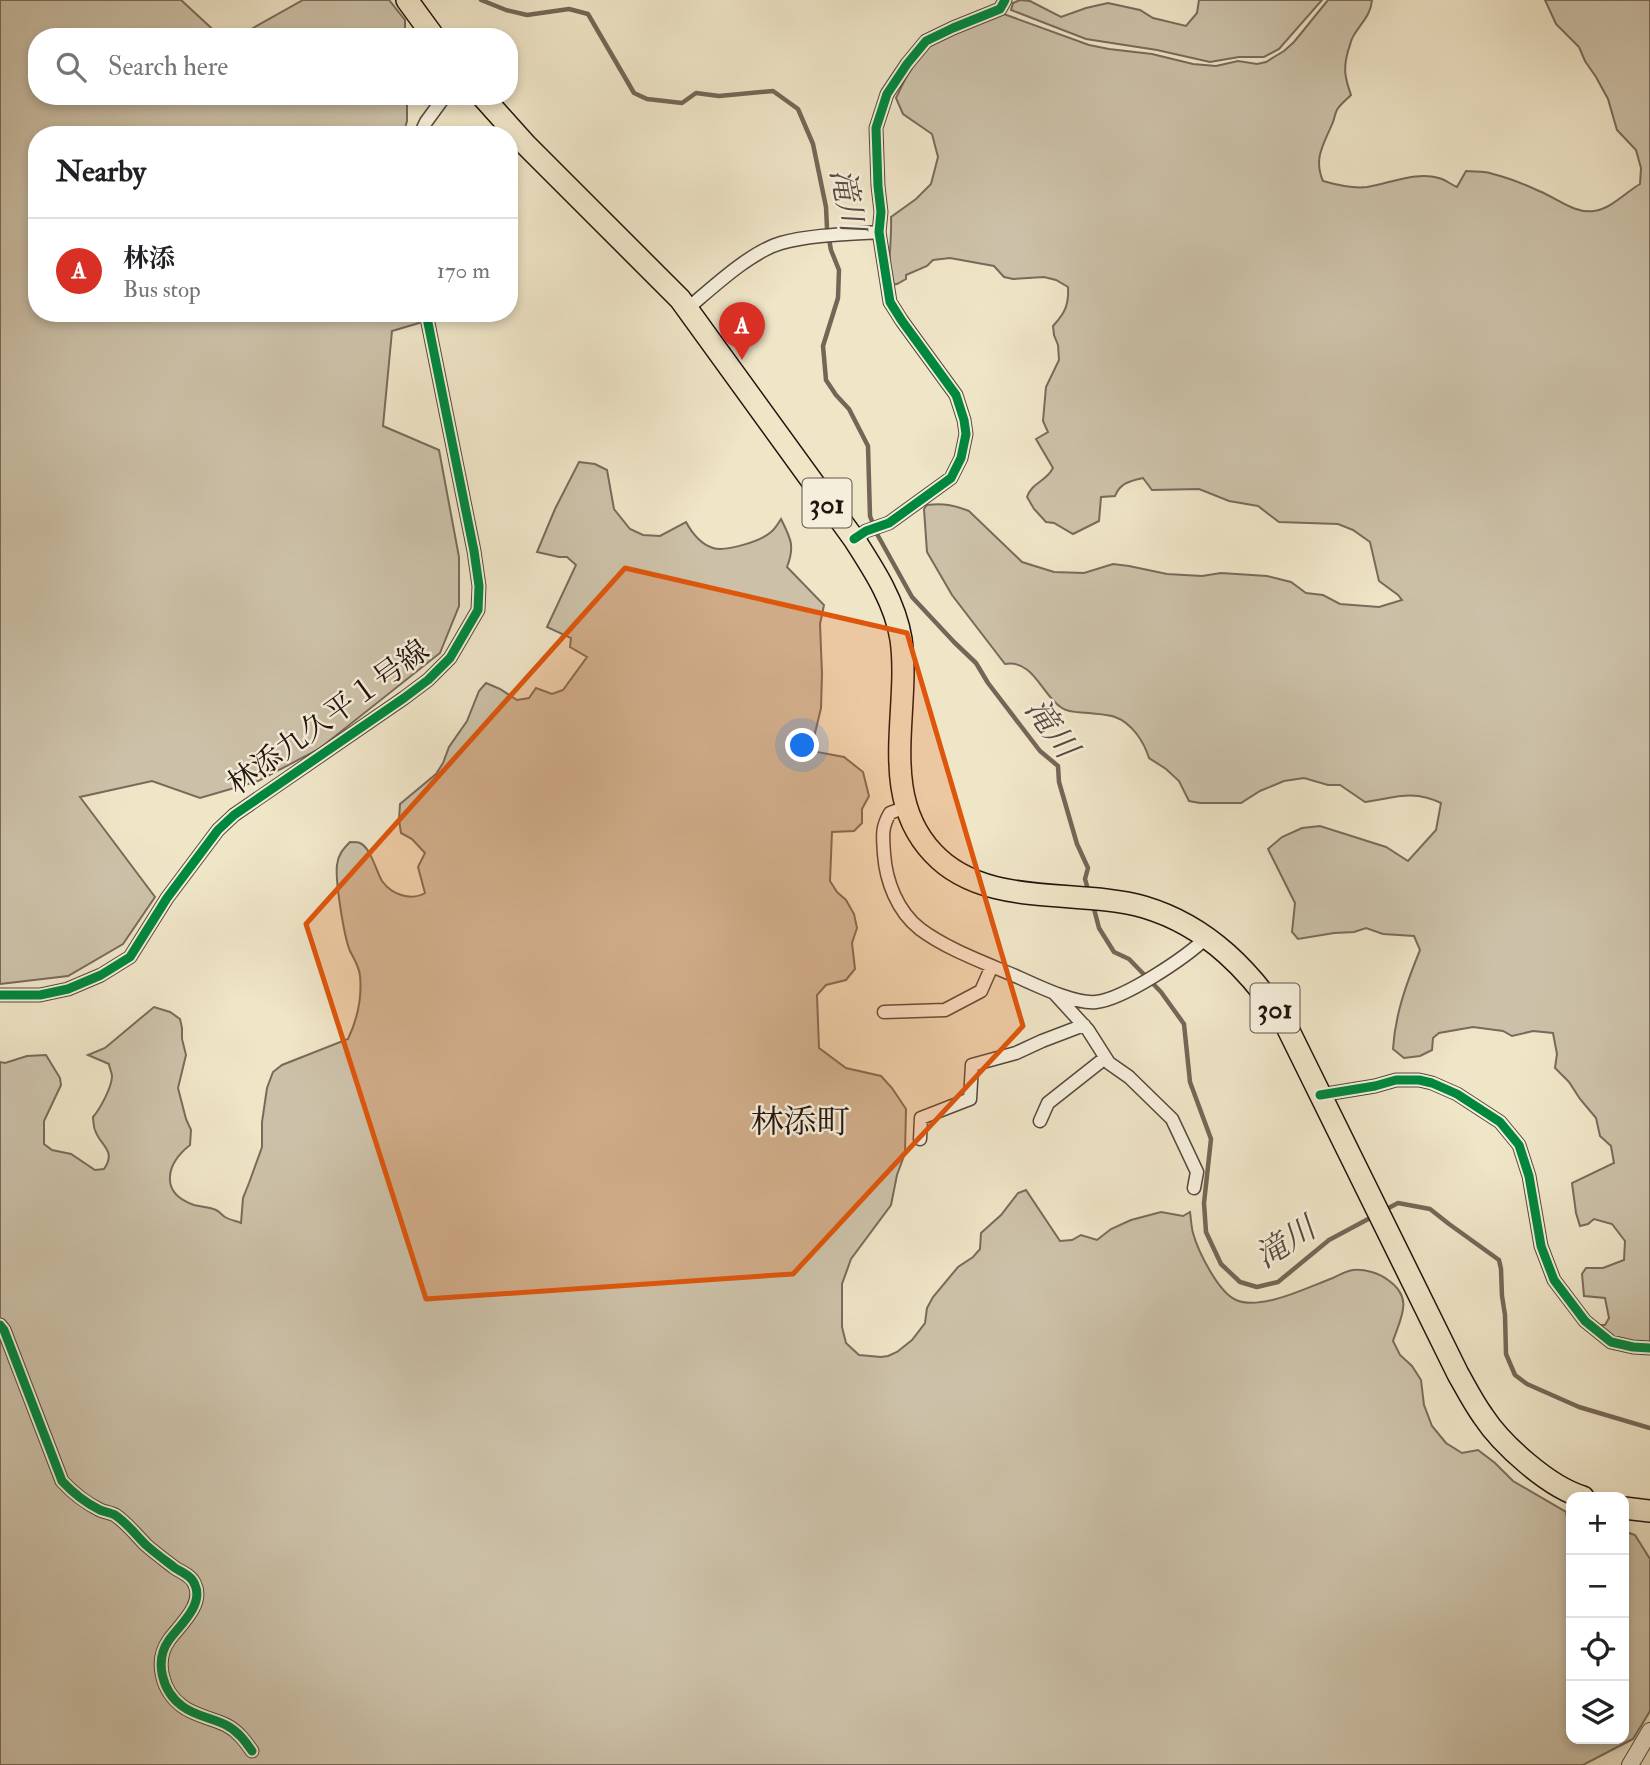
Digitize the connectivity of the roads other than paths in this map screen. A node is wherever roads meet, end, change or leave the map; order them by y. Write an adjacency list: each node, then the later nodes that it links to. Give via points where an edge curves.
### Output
1 (407, 0): 3 (highway)
2 (1002, 5): 9 (street, via 926,41 887,94 876,128)
3 (427, 28)
4 (438, 105): 6 (street)
5 (490, 105): 7 (highway, 301)
6 (424, 126)
7 (509, 126)
8 (518, 136): 10 (highway, 301)
9 (879, 232): 10 (street, via 779,243 726,276); 12 (street, via 890,302 956,394 965,434 951,478 889,523)
10 (687, 309): 12 (highway, 301)
11 (428, 322): 17 (street, 林添九久平１号線, via 479,586 478,610 462,640 428,680 218,830 130,957 68,989 40,995)
12 (862, 535): 13 (highway, 301, via 897,621 903,662 899,769)
13 (906, 807): 14 (highway, 301, via 932,853 964,876 1010,891 1142,906 1185,923); 15 (street, via 890,813 883,828 890,888 919,928)
14 (1206, 938): 16 (street, via 1110,1000 1086,1002); 21 (highway, 301, via 1240,965 1270,1001)
15 (992, 966): 16 (street); 18 (street, via 981,991 944,1010)
16 (1052, 992): 19 (street)
17 (0, 995)
18 (884, 1012)
19 (1084, 1026): 20 (street); 23 (street, via 972,1065 970,1099 920,1118)
20 (1105, 1058): 22 (street, via 1048,1103); 24 (street, via 1172,1119 1197,1172)
21 (1320, 1095): 26 (street, via 1419,1080 1457,1094 1500,1122 1519,1145 1541,1246 1554,1280 1585,1321 1611,1342); 27 (highway, 301, via 1483,1417 1510,1448)
22 (1040, 1121)
23 (920, 1139)
24 (1194, 1188)
25 (0, 1325): 31 (street, via 62,1481 73,1493 115,1515 197,1587 195,1603 162,1654 160,1672 170,1695 183,1707 227,1725)
26 (1650, 1348)
27 (1569, 1492)
28 (1629, 1509): 29 (highway)
29 (1650, 1511)
30 (1650, 1731): 32 (street)
31 (252, 1751)
32 (1630, 1765)

